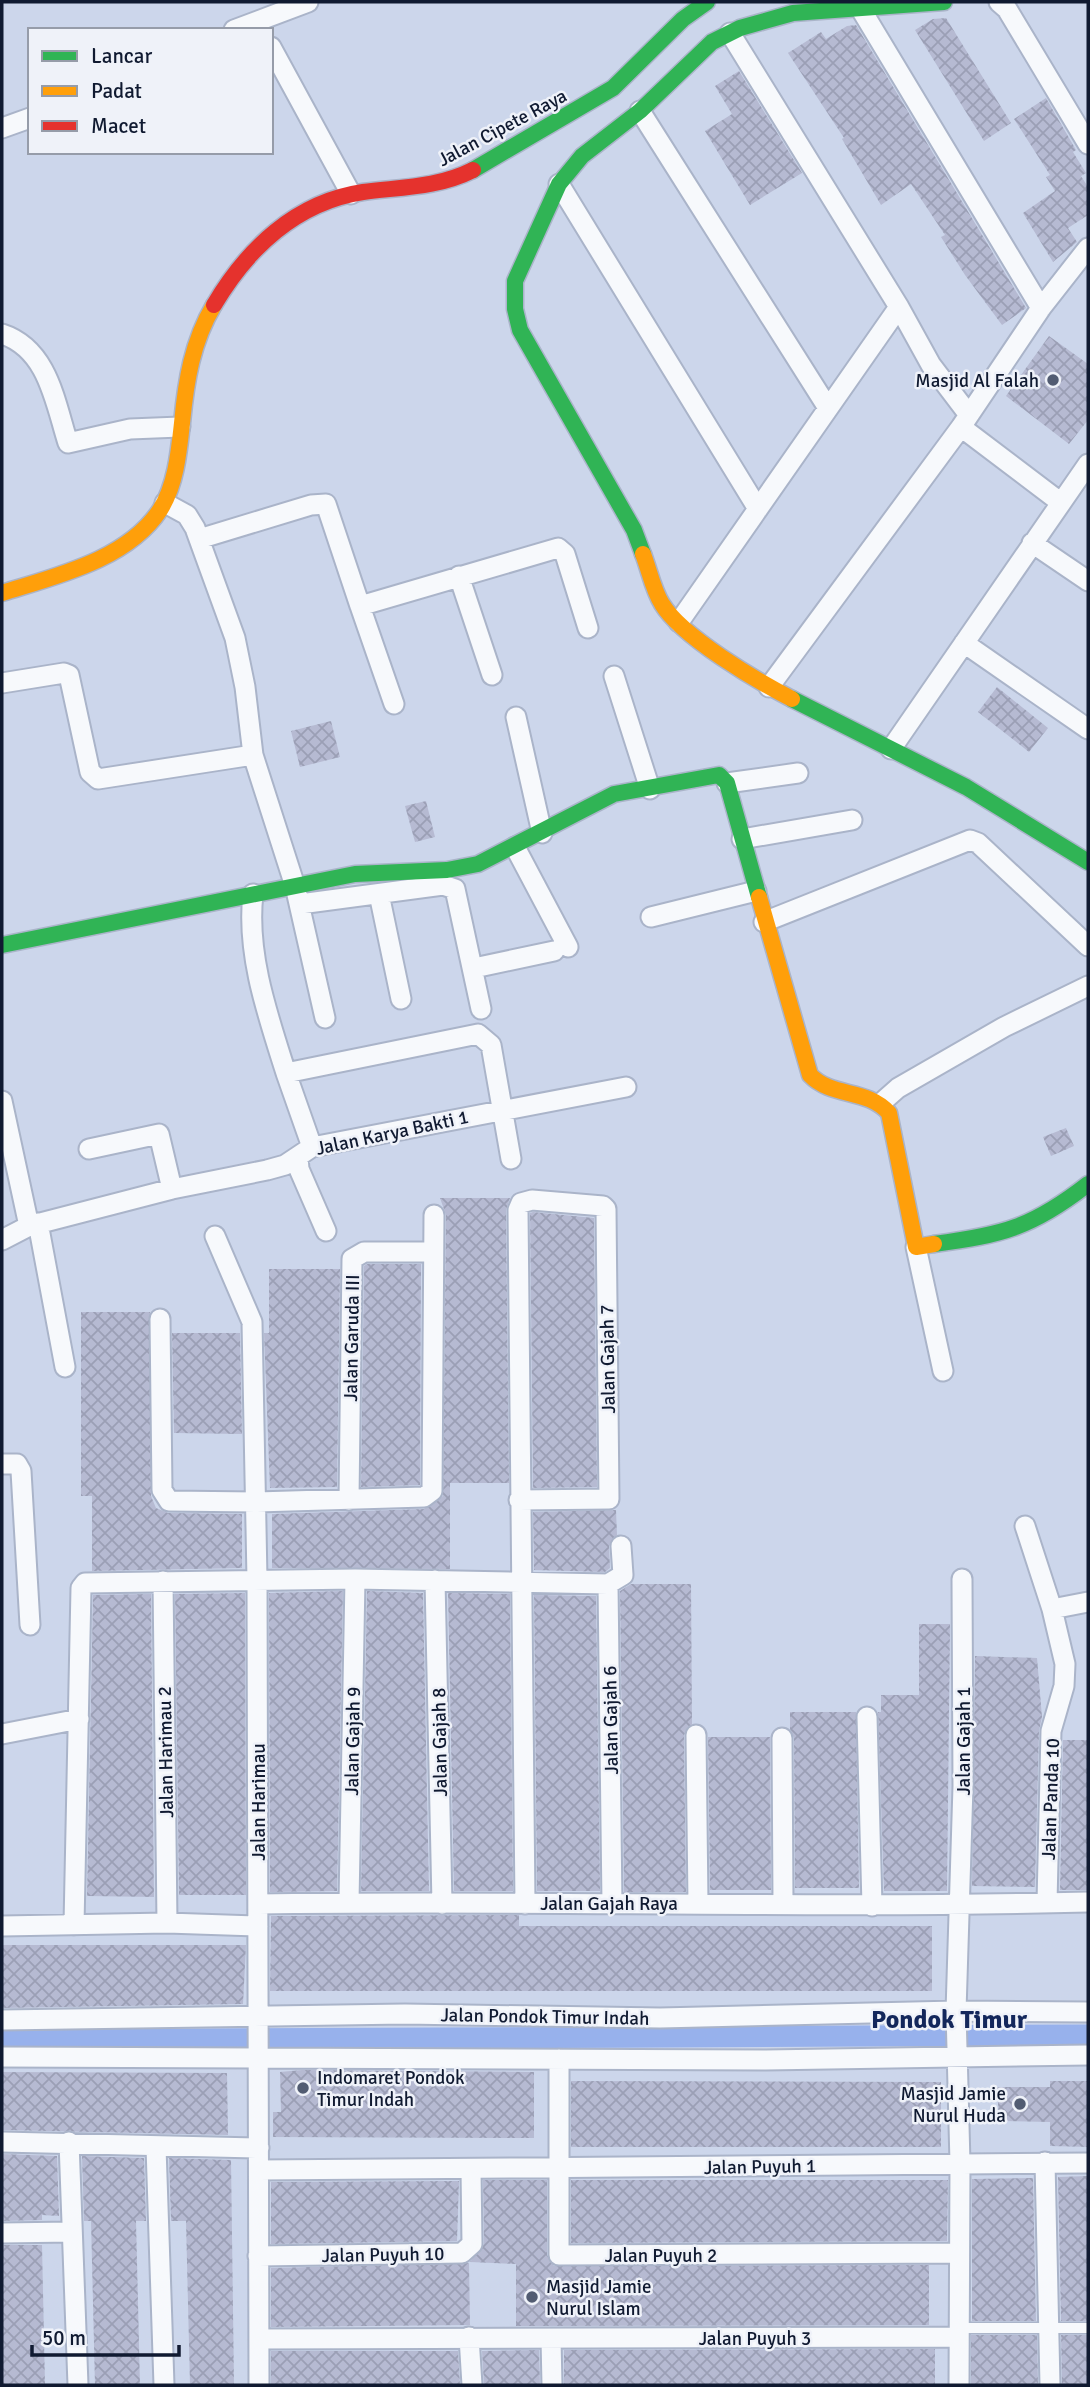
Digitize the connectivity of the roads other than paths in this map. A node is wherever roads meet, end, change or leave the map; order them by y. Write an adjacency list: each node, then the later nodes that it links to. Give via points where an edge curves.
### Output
1 (308, 2): 6 (street)
2 (707, 2): 15 (street, Jalan Cipete Raya, via 681,14 622,81 597,99 465,174 420,187)
3 (944, 2): 5 (street)
4 (999, 2): 13 (street)
5 (859, 6): 8 (street, via 793,13); 18 (street)
6 (261, 17): 7 (street)
7 (238, 28)
8 (730, 33): 10 (street, via 687,62); 17 (street)
9 (273, 51): 15 (street)
10 (640, 111): 14 (street, via 582,156); 20 (street)
11 (28, 119): 12 (street)
12 (2, 128)
13 (1088, 144)
14 (559, 184): 26 (street); 33 (street, via 515,281 514,309 520,330 634,530 662,604)
15 (351, 194): 22 (street, Jalan Cipete Raya, via 326,200 286,223 243,265 211,310 195,344)
16 (1088, 248): 18 (street)
17 (899, 307): 20 (street); 21 (street)
18 (1041, 309): 21 (street)
19 (2, 334): 22 (street, via 35,354 68,443 130,429)
20 (828, 408): 26 (street)
21 (965, 421): 24 (street); 39 (street)
22 (180, 427): 25 (street, Jalan Cipete Raya)
23 (1088, 464): 24 (street)
24 (1060, 502): 28 (street)
25 (165, 503): 27 (street, via 187,515); 31 (street, Jalan Cipete Raya, via 149,524 98,558)
26 (758, 509): 33 (street)
27 (199, 539): 32 (street, via 326,504); 44 (street, via 235,638)
28 (1032, 543): 30 (street); 35 (street)
29 (459, 576): 32 (street); 34 (street, via 560,549); 36 (street)
30 (1088, 581)
31 (2, 593)
32 (360, 606): 40 (street)
33 (679, 622): 39 (street, via 736,668)
34 (588, 628)
35 (964, 643): 42 (street); 43 (street)
36 (492, 675)
37 (614, 676): 47 (street)
38 (2, 683): 44 (street, via 64,673 69,676 90,772 98,779)
39 (769, 687): 43 (street)
40 (394, 704)
41 (516, 717): 49 (street)
42 (1088, 729)
43 (891, 749): 52 (street, via 966,787)
44 (253, 755): 56 (street)
45 (797, 774): 46 (street)
46 (727, 783): 47 (street, via 716,775); 50 (street)
47 (650, 789): 49 (street, via 614,794)
48 (852, 820): 50 (street)
49 (542, 833): 51 (street)
50 (742, 839): 53 (street)
51 (515, 847): 56 (street, via 462,868 355,874); 61 (street, via 561,949)
52 (1088, 862)
53 (756, 891): 57 (street); 58 (street)
54 (253, 894): 56 (street); 59 (street); 66 (street, via 254,948 267,1013)
55 (379, 894): 56 (street); 61 (street, via 443,885 455,889); 63 (street)
56 (298, 895): 65 (street)
57 (651, 917)
58 (764, 922): 60 (street, via 970,839); 69 (street, via 810,1075 825,1090)
59 (2, 945)
60 (1088, 946)
61 (474, 968): 64 (street)
62 (1088, 986): 69 (street, via 1004,1027 903,1085)
63 (401, 999)
64 (481, 1009)
65 (326, 1018)
66 (286, 1073): 70 (street, via 478,1034 491,1045); 72 (street)
67 (626, 1087): 70 (street, Jalan Karya Bakti 1)
68 (2, 1101): 77 (street)
69 (881, 1103): 81 (street, via 895,1136)
70 (502, 1108): 72 (street, Jalan Karya Bakti 1); 73 (street)
71 (89, 1149): 75 (street, via 159,1134)
72 (305, 1152): 75 (street, Jalan Karya Bakti 1, via 267,1170); 78 (street)
73 (511, 1159)
74 (1088, 1184): 81 (street, via 1036,1220)
75 (172, 1189): 77 (street, Jalan Karya Bakti 1)
76 (434, 1215): 82 (street)
77 (33, 1224): 80 (street, Jalan Karya Bakti 1); 84 (street)
78 (326, 1231)
79 (215, 1236): 89 (street, Jalan Harimau, via 252,1322)
80 (2, 1240)
81 (916, 1247): 85 (street)
82 (432, 1252): 87 (street, Jalan Garuda III, via 359,1253 352,1259); 87 (street, via 432,1491 424,1497)
83 (160, 1319): 89 (street, via 163,1495 173,1502)
84 (65, 1367)
85 (943, 1371)
86 (2, 1464): 101 (street, via 17,1464 22,1471)
87 (349, 1500): 89 (street)
88 (519, 1500): 88 (street, Jalan Gajah 7, via 609,1499 603,1206 532,1200 519,1206); 97 (street)
89 (257, 1502): 93 (street, Jalan Harimau)
90 (1025, 1526): 100 (street, Jalan Panda 10)
91 (621, 1546): 98 (street, Jalan Gajah 6, via 623,1575)
92 (962, 1578): 115 (street, Jalan Gajah 1)
93 (257, 1579): 94 (street); 96 (street); 113 (street, Jalan Harimau)
94 (355, 1579): 95 (street); 107 (street, Jalan Gajah 9)
95 (435, 1580): 97 (street); 116 (street, Jalan Gajah 8)
96 (163, 1581): 103 (street, via 87,1581 81,1588); 118 (street, Jalan Harimau 2)
97 (522, 1583): 98 (street); 114 (street)
98 (608, 1584): 110 (street, Jalan Gajah 6)
99 (1088, 1602): 100 (street)
100 (1052, 1609): 112 (street, Jalan Panda 10, via 1065,1664 1064,1686 1051,1731)
101 (30, 1625)
102 (867, 1717): 117 (street)
103 (79, 1719): 104 (street); 119 (street)
104 (2, 1734)
105 (696, 1735): 111 (street)
106 (782, 1738): 108 (street)
107 (349, 1902): 113 (street, Jalan Gajah Raya); 116 (street, Jalan Gajah Raya)
108 (783, 1902): 111 (street, Jalan Gajah Raya); 117 (street, Jalan Gajah Raya)
109 (1088, 1902): 112 (street, Jalan Gajah Raya)
110 (612, 1903): 111 (street, Jalan Gajah Raya); 114 (street, Jalan Gajah Raya)
111 (698, 1903)
112 (1047, 1903): 115 (street, Jalan Gajah Raya)
113 (259, 1904): 121 (street, Jalan Harimau)
114 (525, 1904): 116 (street, Jalan Gajah Raya)
115 (960, 1904): 117 (street, Jalan Gajah Raya); 123 (street, Jalan Gajah 1)
116 (442, 1905)
117 (872, 1906)
118 (167, 1923): 119 (street); 121 (street)
119 (74, 1925): 120 (street)
120 (2, 1926)
121 (258, 1926): 125 (street, Jalan Harimau)
122 (1088, 2012): 123 (street, Jalan Pondok Timur Indah)
123 (957, 2016): 125 (street, Jalan Pondok Timur Indah, via 405,2014); 126 (street, Jalan Gajah 1)
124 (2, 2020): 125 (street, Jalan Pondok Timur Indah)
125 (259, 2021): 128 (street, Jalan Harimau)
126 (958, 2051): 127 (street); 130 (street); 136 (street, Jalan Gajah 1)
127 (1088, 2055)
128 (259, 2056): 129 (street); 130 (street); 134 (street, Jalan Harimau)
129 (2, 2057)
130 (559, 2059): 138 (street, Jalan Puyuh 2)
131 (2, 2142): 132 (street)
132 (69, 2142): 133 (street); 141 (street)
133 (156, 2147): 134 (street); 152 (street)
134 (259, 2148): 139 (street, Jalan Harimau)
135 (1045, 2162): 136 (street, Jalan Puyuh 1); 137 (street, Jalan Puyuh 1); 145 (street)
136 (960, 2163): 138 (street, Jalan Puyuh 1); 143 (street, Jalan Gajah 1)
137 (1088, 2163)
138 (559, 2169): 140 (street, Jalan Puyuh 1); 143 (street, Jalan Puyuh 2, via 559,2255)
139 (259, 2170): 140 (street, Jalan Puyuh 1); 144 (street, Jalan Harimau)
140 (471, 2170): 144 (street, Jalan Puyuh 10, via 472,2244 462,2253)
141 (71, 2232): 142 (street); 151 (street)
142 (2, 2233)
143 (958, 2253): 147 (street, Jalan Gajah 1)
144 (258, 2256): 149 (street, Jalan Harimau)
145 (1048, 2328): 146 (lane); 147 (lane); 157 (street)
146 (1088, 2328)
147 (959, 2332): 150 (street, Jalan Puyuh 3); 156 (street, Jalan Gajah 1)
148 (469, 2337): 149 (street, Jalan Puyuh 3); 150 (street, Jalan Puyuh 3); 154 (street)
149 (259, 2339): 153 (street, Jalan Harimau)
150 (551, 2339): 155 (street)
151 (78, 2385)
152 (164, 2385)
153 (259, 2385)
154 (471, 2385)
155 (552, 2385)
156 (959, 2385)
157 (1050, 2385)

